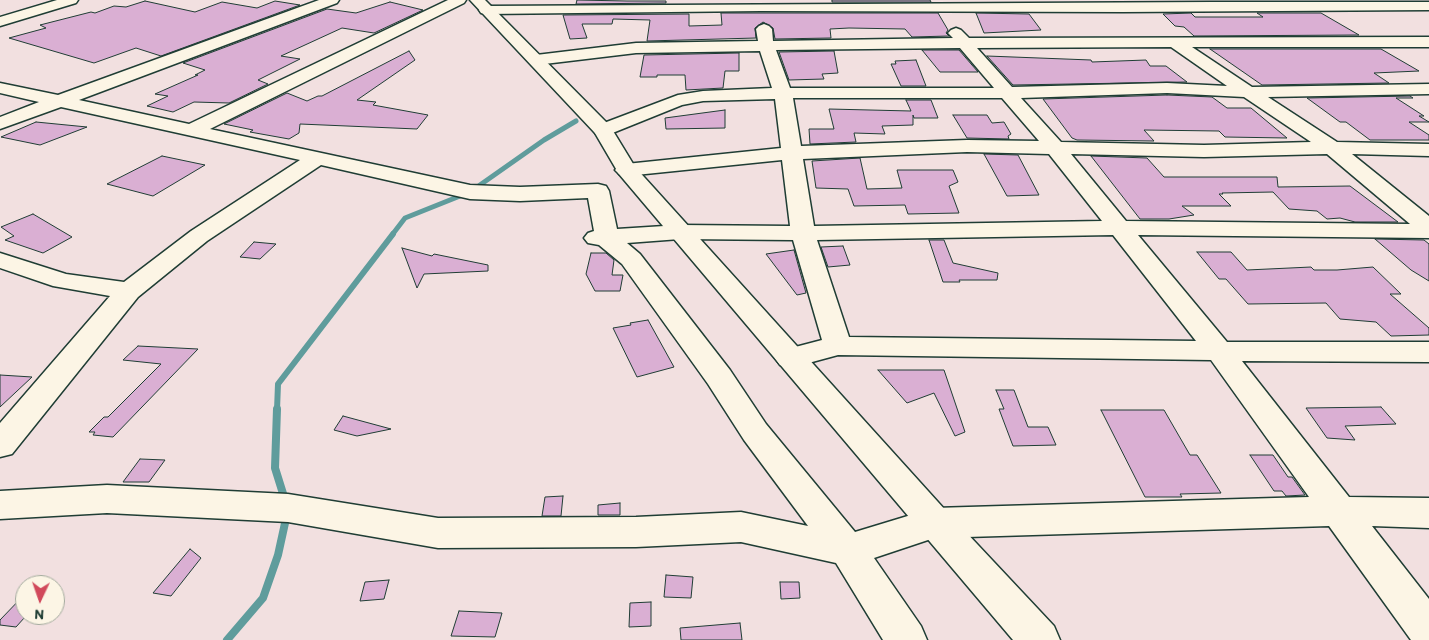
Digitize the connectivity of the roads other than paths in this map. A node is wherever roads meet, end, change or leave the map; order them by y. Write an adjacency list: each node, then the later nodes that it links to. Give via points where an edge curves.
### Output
1 (71, 0): 10 (street)
2 (332, 0): 22 (street)
3 (459, 0): 24 (street)
4 (1314, 3): 7 (street); 9 (street); 12 (street)
5 (751, 4): 6 (street); 8 (street); 14 (street)
6 (933, 4): 7 (street); 11 (street)
7 (1117, 4): 13 (street)
8 (481, 5): 16 (street)
9 (1429, 6)
10 (0, 22)
11 (962, 43): 13 (street); 14 (street); 21 (street)
12 (1395, 43): 13 (street); 15 (street)
13 (1176, 44): 19 (street)
14 (766, 45): 16 (street, via 636,48); 20 (street)
15 (1425, 49)
16 (536, 60): 25 (street)
17 (0, 88): 22 (street)
18 (1429, 89): 19 (street)
19 (1250, 92): 21 (street, via 1167,88); 27 (street)
20 (783, 93): 21 (street); 25 (street, via 678,100); 29 (street)
21 (1008, 93): 26 (street)
22 (60, 102): 23 (street); 24 (street)
23 (0, 123)
24 (194, 129): 30 (street)
25 (604, 130): 31 (street)
26 (1055, 148): 27 (street, via 1204,151); 29 (street, via 967,146); 32 (street)
27 (1332, 148): 28 (street); 33 (street)
28 (1429, 150)
29 (790, 153): 31 (street); 35 (street)
30 (316, 159): 37 (street, via 470,192 598,191); 39 (street, via 199,236)
31 (626, 170): 34 (street)
32 (1120, 228): 35 (street); 36 (street); 41 (street)
33 (1429, 228)
34 (680, 232): 35 (street); 37 (street); 43 (street)
35 (803, 232): 40 (street)
36 (1429, 232)
37 (599, 238): 49 (street, via 631,259 719,377 755,432)
38 (0, 260): 39 (street, via 62,281)
39 (129, 291): 44 (street)
40 (838, 346): 41 (street); 43 (street)
41 (1218, 351): 42 (street); 46 (street)
42 (1429, 352)
43 (790, 358): 48 (street)
44 (0, 445)
45 (0, 505): 49 (street, via 107,499 288,508 438,533 636,532 741,527)
46 (1339, 511): 47 (street); 48 (street); 50 (street)
47 (1429, 513)
48 (934, 523): 49 (street); 52 (street)
49 (848, 550): 51 (street)
50 (1429, 631)
51 (906, 640)
52 (1039, 640)

